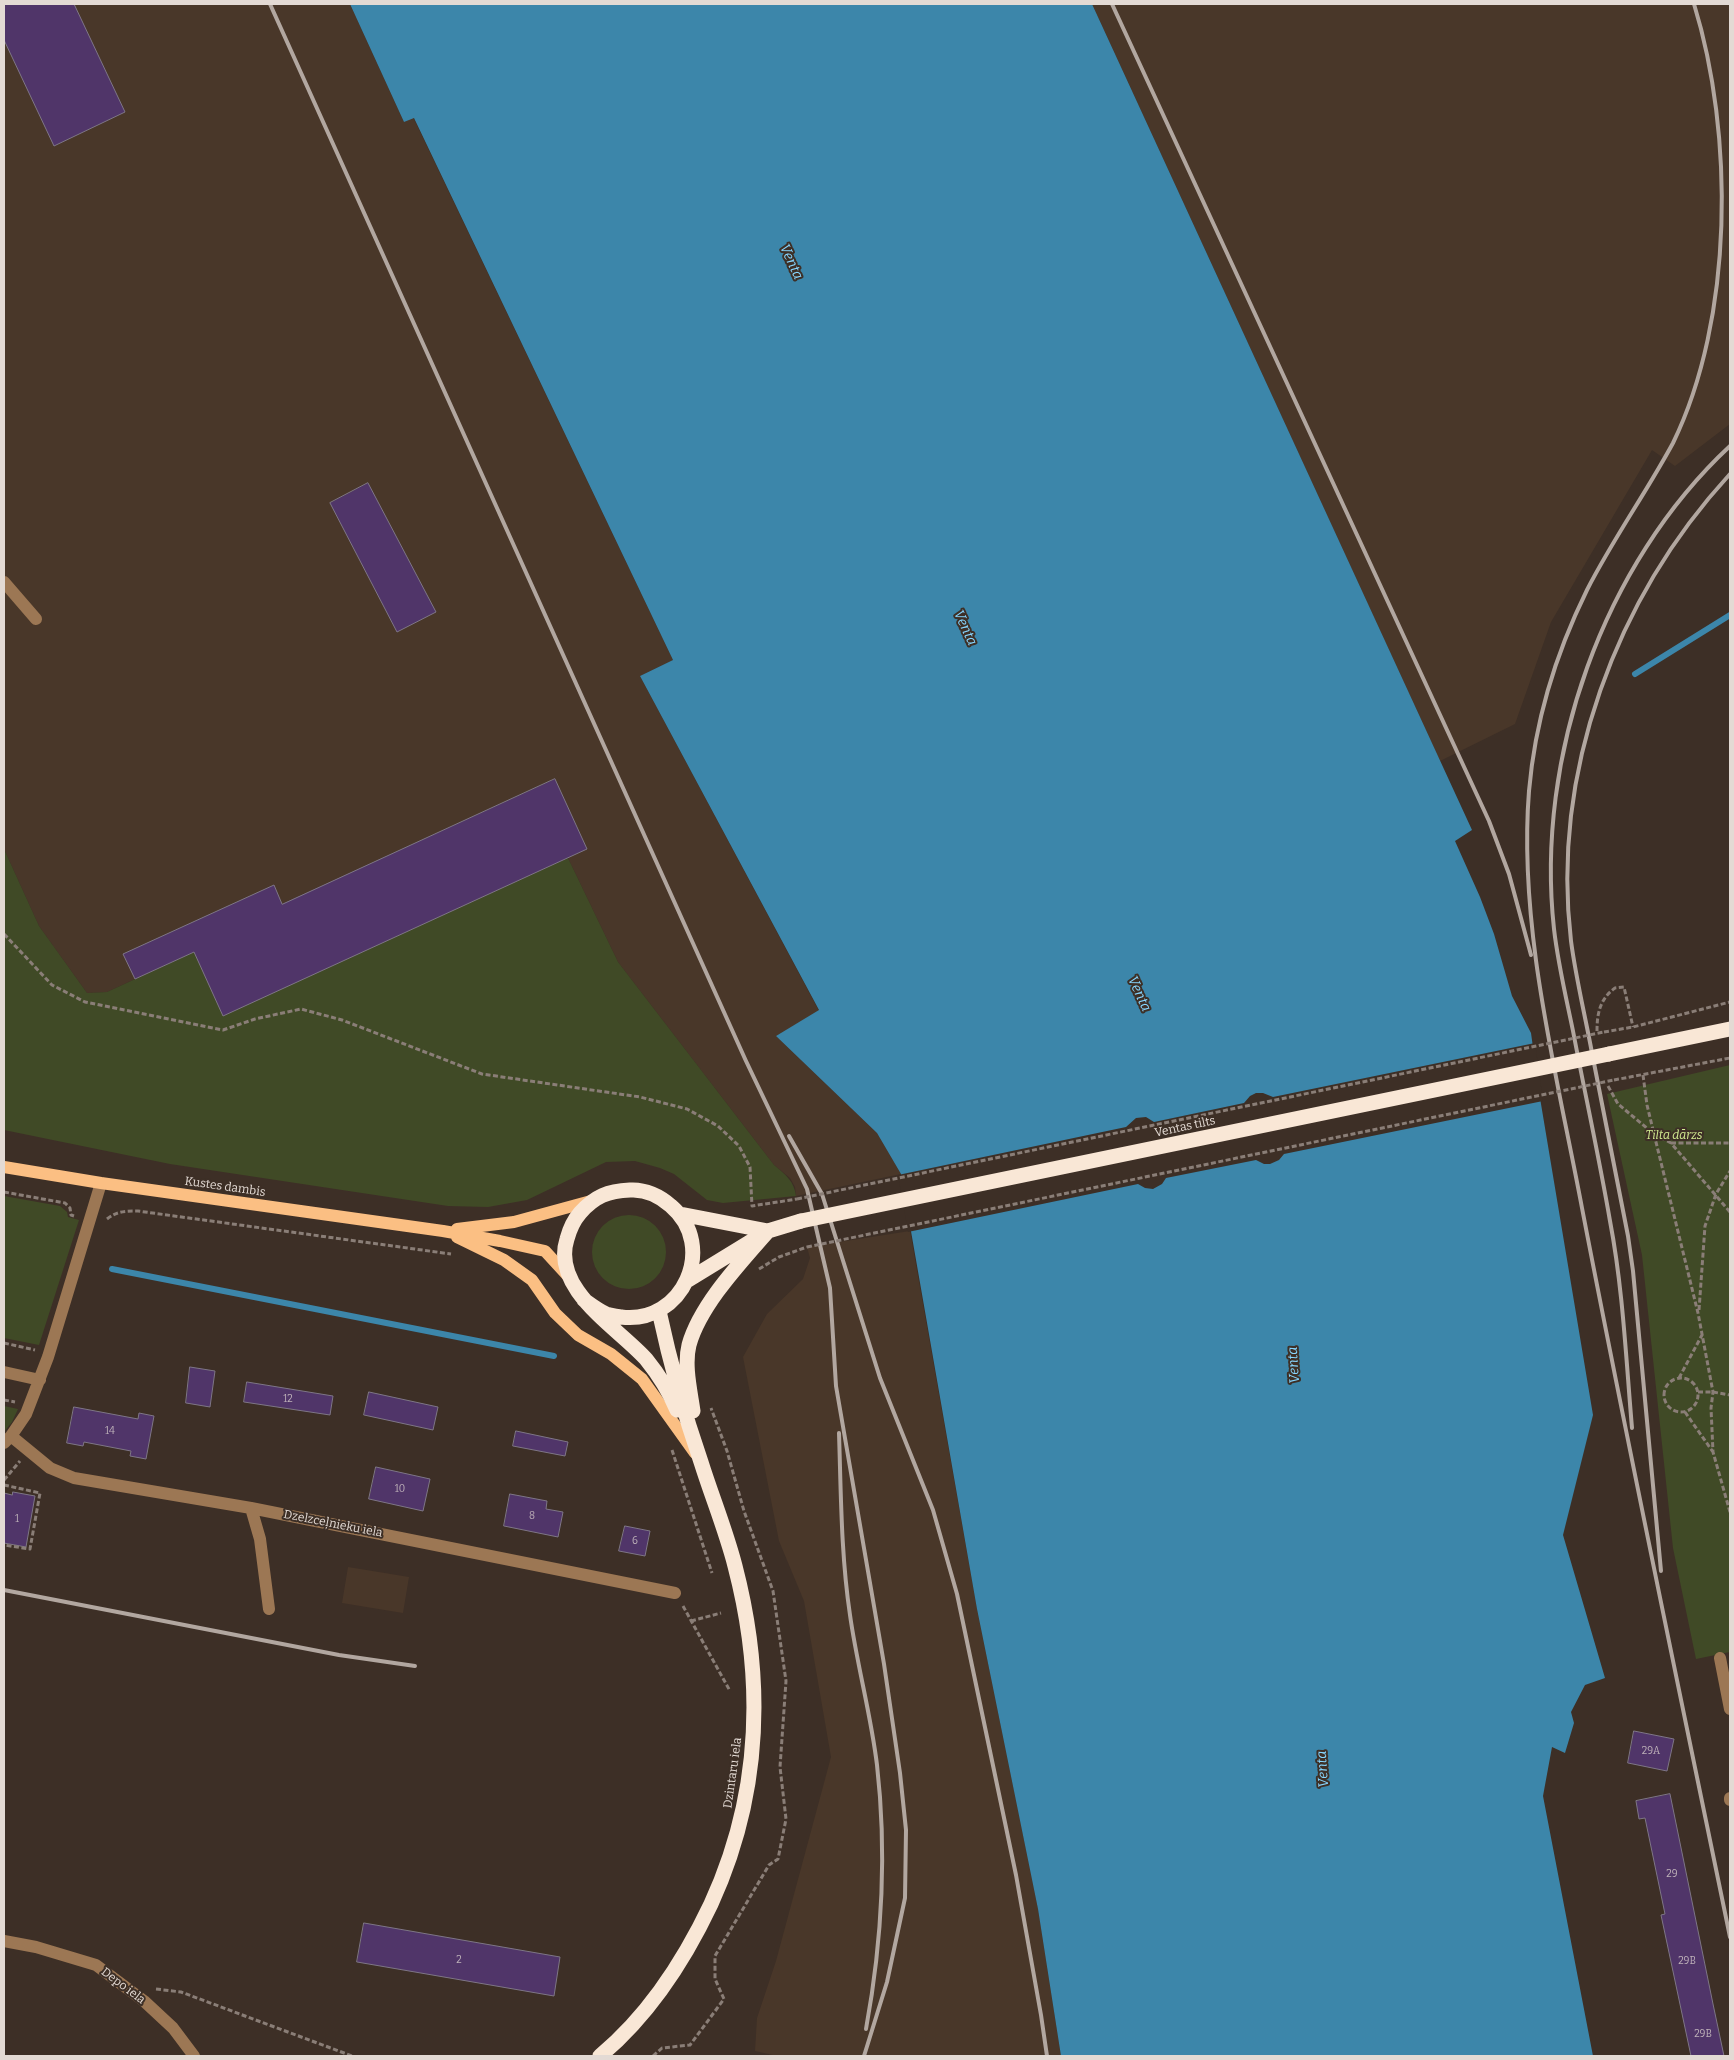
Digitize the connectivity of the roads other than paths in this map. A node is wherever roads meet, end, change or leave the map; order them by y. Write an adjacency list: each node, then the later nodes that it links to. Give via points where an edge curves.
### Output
1 (4, 582): 2 (street)
2 (36, 619)
3 (1730, 1029): 8 (highway, Ventas tilts, bridge)
4 (4, 1167): 5 (main road, Kustes dambis)
5 (101, 1183): 9 (main road, Kustes dambis); 15 (street)
6 (591, 1201): 7 (highway, via 613,1190 638,1189 661,1197); 9 (main road, via 514,1222); 10 (highway, via 572,1221 564,1248)
7 (680, 1214): 8 (highway); 11 (highway, via 691,1234 693,1258)
8 (768, 1230): 11 (highway); 17 (highway, via 727,1278 698,1321 689,1346 688,1375)
9 (443, 1231): 10 (main road, via 545,1251); 17 (main road, via 504,1260 532,1280 555,1313 578,1335 611,1354 642,1379)
10 (567, 1275): 12 (highway)
11 (688, 1280): 13 (highway, via 676,1298)
12 (584, 1300): 13 (highway, via 607,1314 624,1317 633,1318); 17 (highway, via 659,1376)
13 (659, 1311): 17 (highway)
14 (4, 1372): 15 (street)
15 (40, 1380): 16 (street, via 26,1414)
16 (8, 1439): 18 (street, Dzelzceļnieku iela, via 50,1468 74,1478)
17 (700, 1459): 25 (highway, Dzintaru iela, via 735,1564 750,1641 755,1712 745,1803 725,1870 692,1942 650,2004)
18 (251, 1508): 19 (street, Dzelzceļnieku iela); 20 (street, via 260,1539)
19 (675, 1592)
20 (269, 1609)
21 (1720, 1658): 22 (street)
22 (1730, 1709)
23 (4, 1941): 24 (street, Depo iela, via 96,1965 152,2008 173,2028)
24 (194, 2056)
25 (600, 2056)

